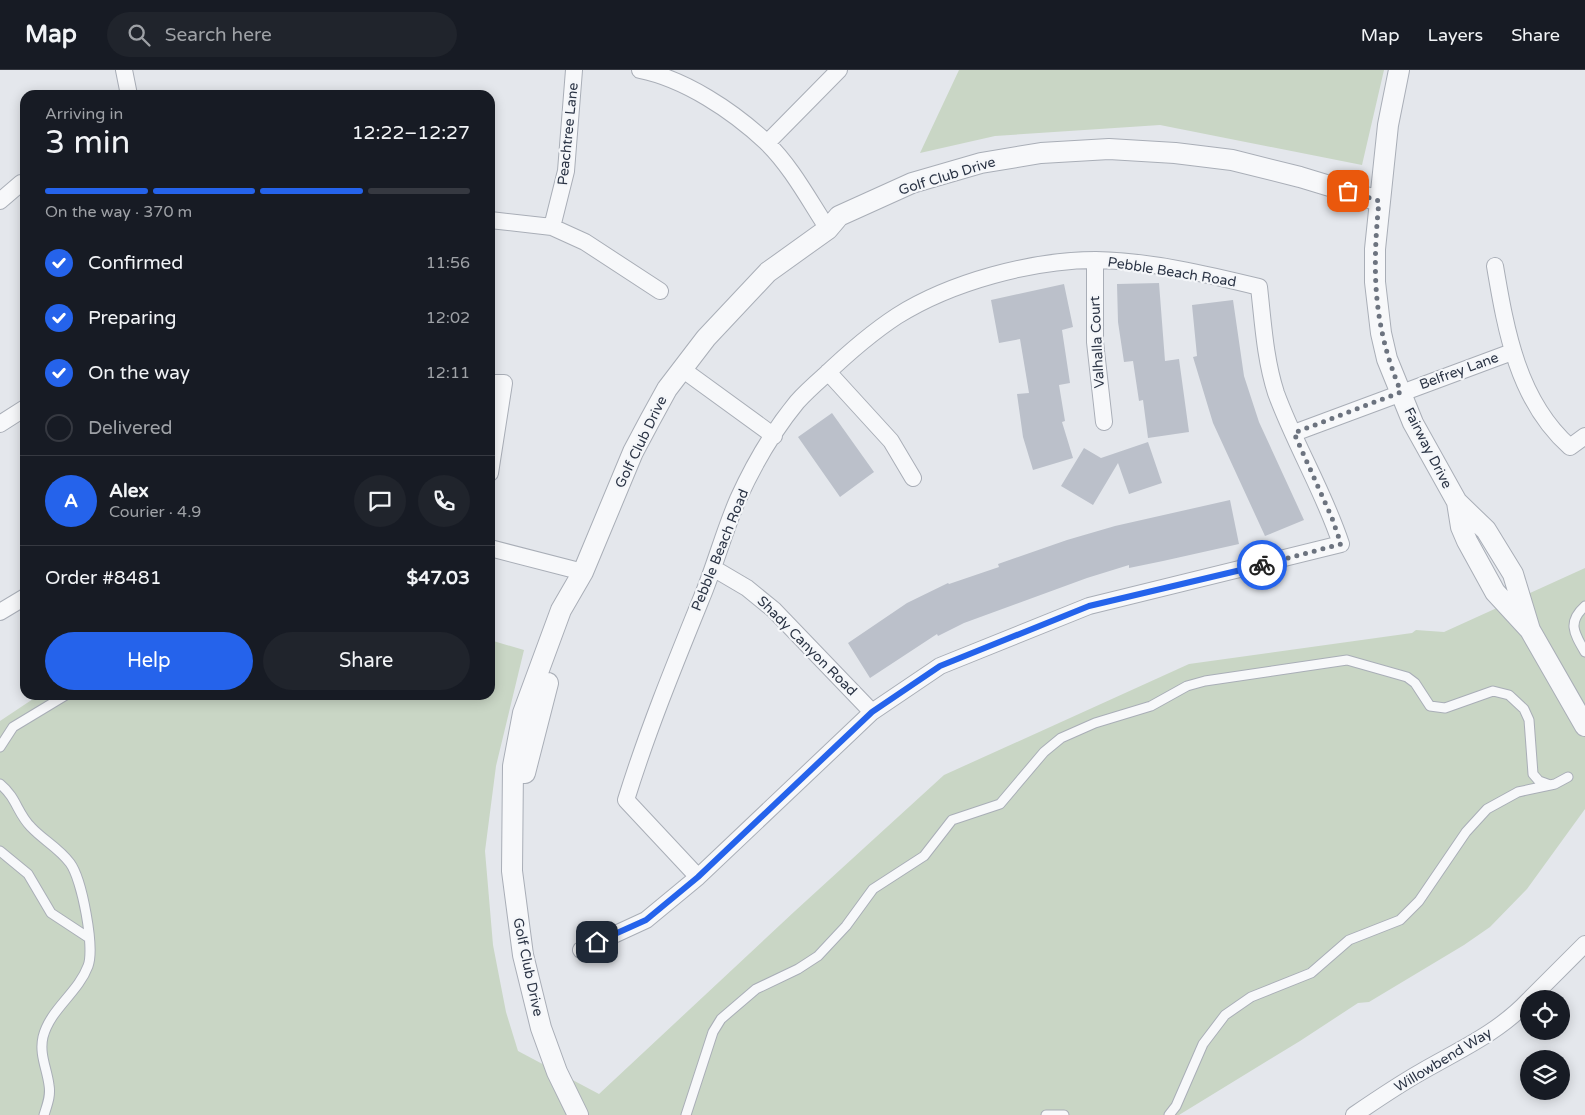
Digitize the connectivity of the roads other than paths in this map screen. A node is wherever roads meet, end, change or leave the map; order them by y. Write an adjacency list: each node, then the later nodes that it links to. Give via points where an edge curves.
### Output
1 (124, 70): 6 (street)
2 (574, 70): 12 (street, Peachtree Lane, via 566,170)
3 (640, 70): 7 (street, via 674,81 708,99)
4 (839, 70): 7 (street)
5 (1399, 70): 10 (street, Fairway Drive, via 1388,125)
6 (128, 90)
7 (767, 143): 13 (street)
8 (20, 184): 9 (street)
9 (0, 201)
10 (1379, 201): 13 (street, Golf Club Drive, via 1232,160 1108,150 1051,152 981,163 912,183 839,216); 21 (street, Fairway Drive, via 1375,249 1377,304 1387,359)
11 (495, 221): 12 (street)
12 (552, 227): 16 (street, via 585,242)
13 (828, 229): 18 (street, Golf Club Drive, via 768,272 706,338)
14 (1095, 260): 19 (street, Pebble Beach Road, via 1033,267 977,281 946,293 878,329); 24 (street, Valhalla Court, via 1095,342); 26 (street, Pebble Beach Road, via 1133,263 1259,287 1272,379)
15 (1495, 266): 17 (street)
16 (660, 291)
17 (1512, 352): 21 (street, Belfrey Lane); 28 (street, via 1545,420 1556,434 1570,447)
18 (682, 369): 27 (street); 35 (street, Golf Club Drive, via 667,389 633,452)
19 (828, 372): 27 (street, Pebble Beach Road, via 797,402); 29 (street, via 892,442)
20 (497, 383): 22 (street)
21 (1401, 392): 26 (street, Belfrey Lane); 30 (street, Fairway Drive, via 1432,460)
22 (495, 409)
23 (20, 411): 25 (street)
24 (1104, 422)
25 (0, 424)
26 (1294, 433): 42 (street, via 1341,544 1089,606 960,656 919,679)
27 (774, 436): 34 (street, Pebble Beach Road, via 738,499)
28 (1585, 436)
29 (913, 478)
30 (1457, 502): 31 (street, Fairway Drive); 33 (street, Fairway Drive, via 1461,527)
31 (1494, 542): 33 (street); 39 (street, Fairway Drive, via 1513,574)
32 (495, 549): 35 (street)
33 (1474, 554): 39 (street, Fairway Drive, via 1495,592)
34 (714, 568): 42 (street, Shady Canyon Road, via 767,603); 49 (street, Pebble Beach Road, via 642,748 626,800)
35 (583, 572): 56 (street, Golf Club Drive, via 561,610 523,713 513,766 512,871 523,955 541,1028)
36 (20, 600): 38 (street)
37 (1585, 606): 40 (lane, via 1573,620)
38 (0, 612)
39 (1530, 630): 43 (street, Fairway Drive)
40 (1585, 652)
41 (58, 700): 44 (lane, via 13,727)
42 (872, 712): 49 (street)
43 (1585, 726)
44 (0, 747)
45 (1568, 778): 47 (lane)
46 (0, 784): 50 (lane, via 14,797 31,827 72,864 80,885)
47 (1550, 784): 57 (lane, via 1539,781 1533,774 1527,715 1519,702 1505,692 1493,691 1439,709 1430,706 1415,683 1407,677 1347,660 1188,686 1151,706 1095,723 1061,738 1038,759 1000,804 952,820 924,856 873,889 846,926 818,956 743,998 721,1019 713,1032); 60 (lane, via 1528,788 1507,797 1478,818 1415,905 1400,920 1354,938 1311,973 1251,997 1225,1016 1203,1044)
48 (0, 850): 50 (lane, via 28,874 52,914)
49 (698, 877): 52 (street, via 646,920)
50 (89, 938): 55 (lane, via 88,966 53,1016 44,1035 42,1050 50,1092)
51 (1585, 944): 53 (street, Willowbend Way)
52 (581, 950)
53 (1539, 990)
54 (1520, 1009): 61 (street, Willowbend Way, via 1476,1043)
55 (44, 1115)
56 (578, 1115)
57 (686, 1115)
58 (1046, 1115): 59 (lane)
59 (1064, 1115)
60 (1169, 1115)
61 (1354, 1115)

